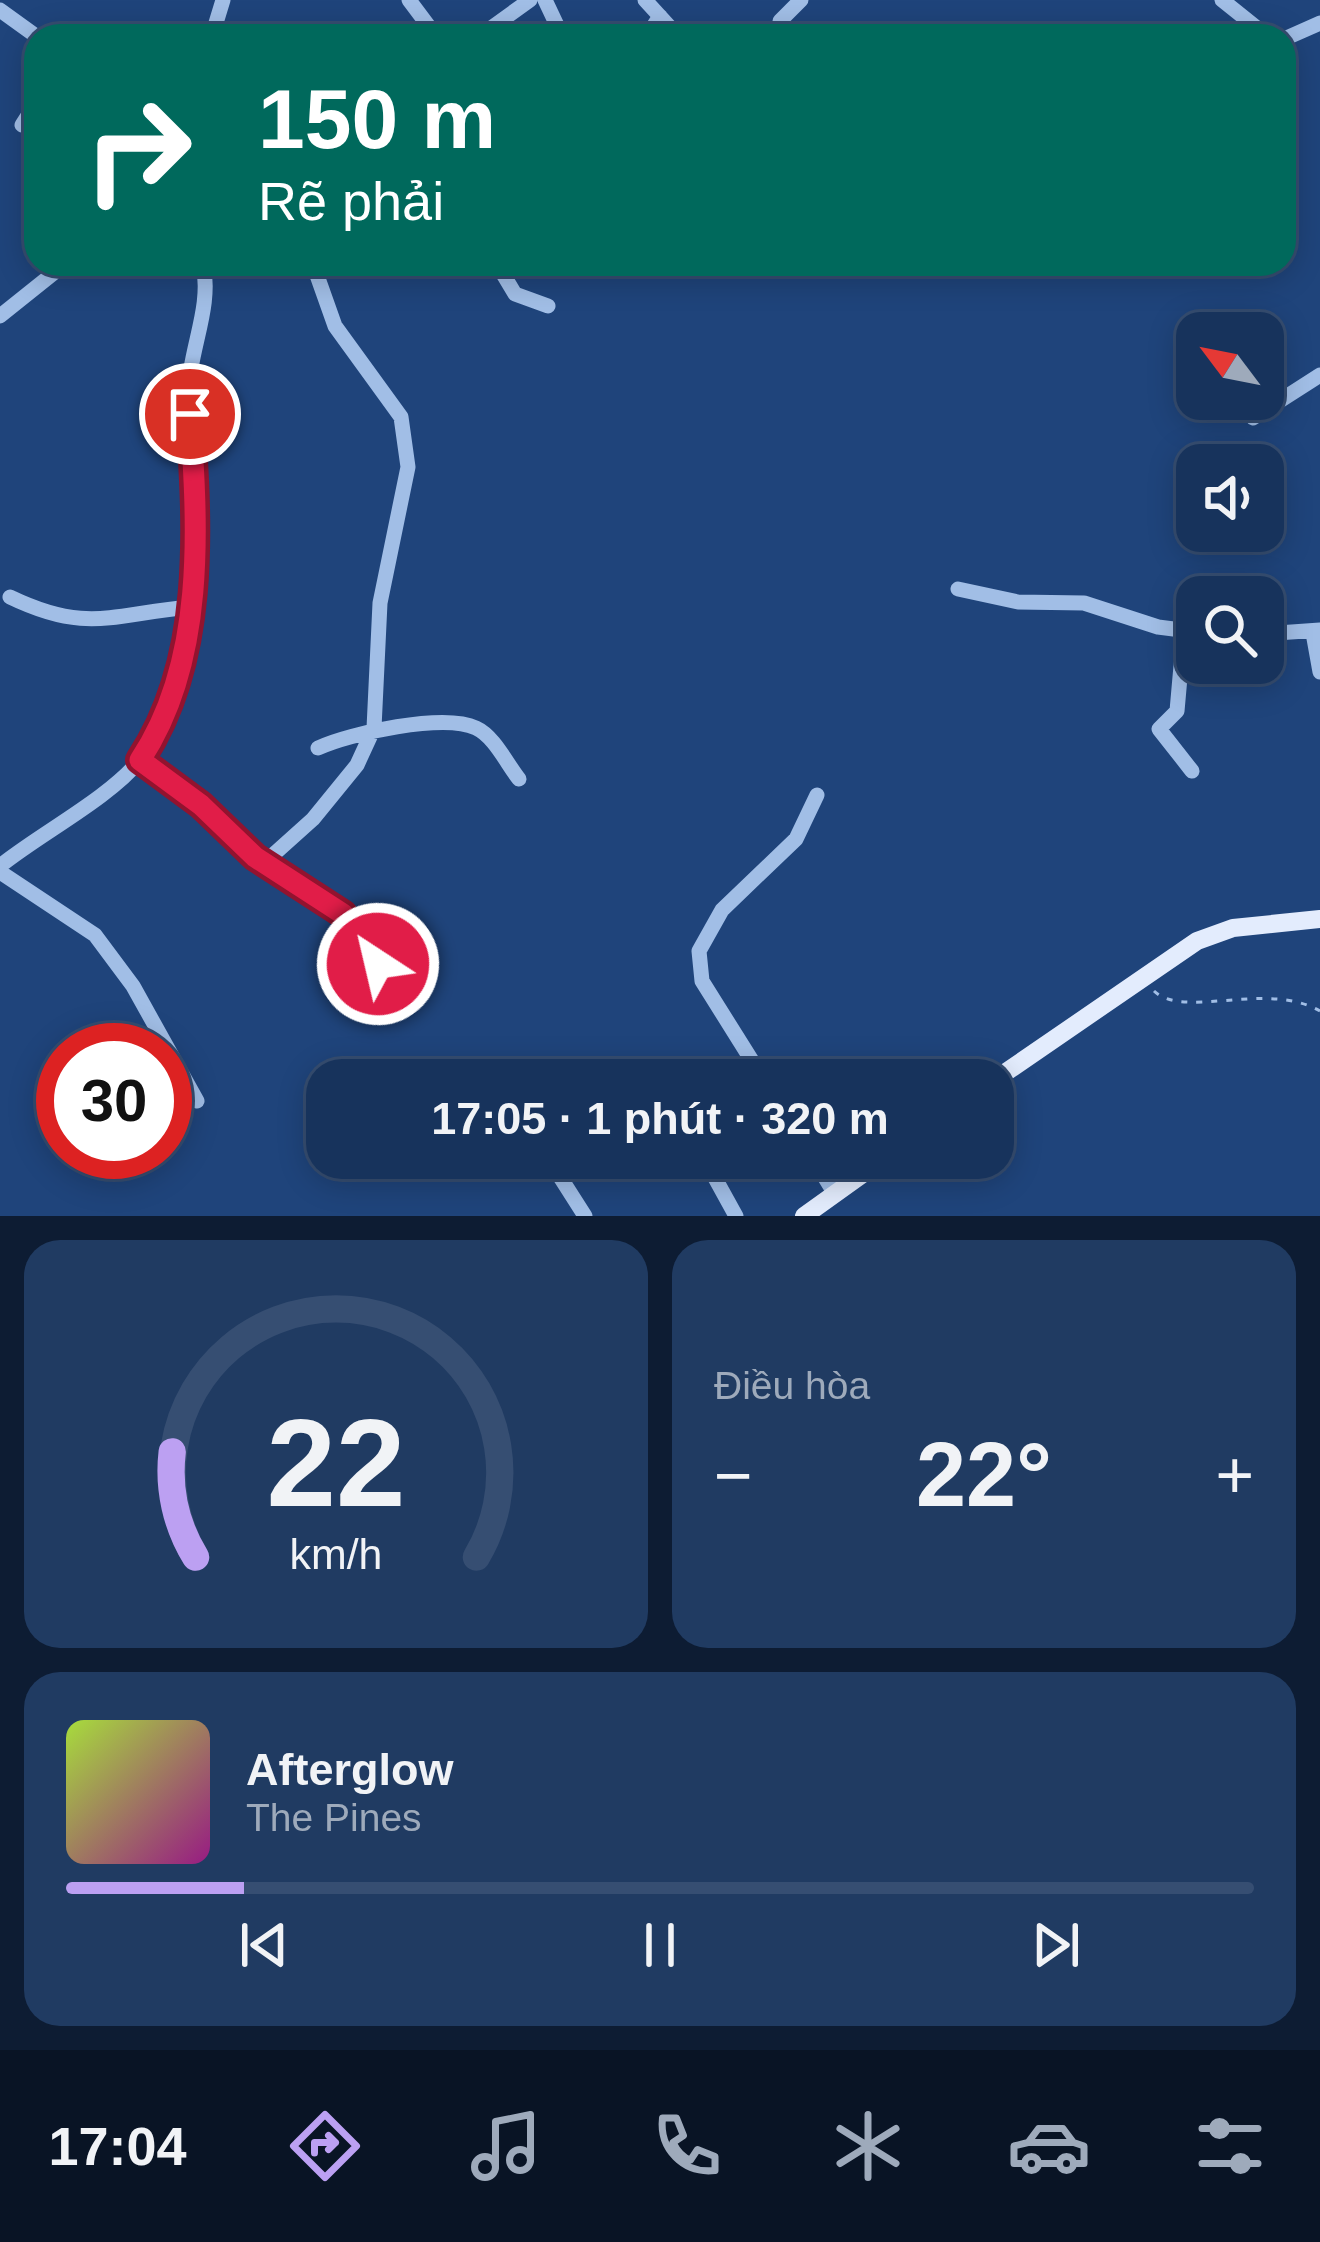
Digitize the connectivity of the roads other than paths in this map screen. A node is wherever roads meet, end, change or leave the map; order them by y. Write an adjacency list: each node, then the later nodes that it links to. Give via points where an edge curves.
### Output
1 (530, 0): 7 (street)
2 (645, 0): 5 (street)
3 (801, 0): 6 (street)
4 (1222, 0): 10 (street)
5 (660, 16): 8 (street); 9 (street)
6 (780, 21)
7 (497, 24)
8 (655, 24)
9 (667, 24)
10 (1252, 24)
11 (24, 121): 12 (street)
12 (22, 124)
13 (50, 276): 20 (street)
14 (205, 276): 18 (street)
15 (212, 276): 18 (street)
16 (318, 276): 31 (street, via 335,326 393,403 409,443 380,603)
17 (504, 276): 19 (street, via 515,294)
18 (206, 283): 25 (street, via 188,395)
19 (548, 306)
20 (0, 316)
21 (1320, 375): 22 (street)
22 (1284, 398)
23 (958, 589): 26 (street, via 1018,602 1084,603)
24 (10, 597): 25 (street, via 83,622)
25 (191, 608): 33 (street, via 166,709)
26 (1176, 628)
27 (1316, 631): 28 (street); 29 (street)
28 (1284, 633)
29 (1320, 672)
30 (1182, 684): 34 (street, via 1178,711 1159,729)
31 (374, 728): 32 (street); 35 (street, via 474,727); 37 (street, via 357,765 313,819)
32 (318, 748)
33 (140, 760): 37 (street); 38 (street)
34 (1192, 771)
35 (519, 779)
36 (817, 795): 41 (street, via 796,839 722,910 699,951 702,981)
37 (264, 863): 40 (street, via 343,914)
38 (0, 869): 43 (street, via 95,935 134,986)
39 (1320, 919): 42 (main road, via 1233,928 1197,941)
40 (378, 964)
41 (751, 1059)
42 (1014, 1066)
43 (197, 1101)
44 (561, 1179): 49 (street)
45 (716, 1179): 50 (street)
46 (826, 1179): 48 (street)
47 (856, 1179): 48 (main road)
48 (836, 1194): 51 (main road)
49 (585, 1216)
50 (736, 1216)
51 (804, 1216)

